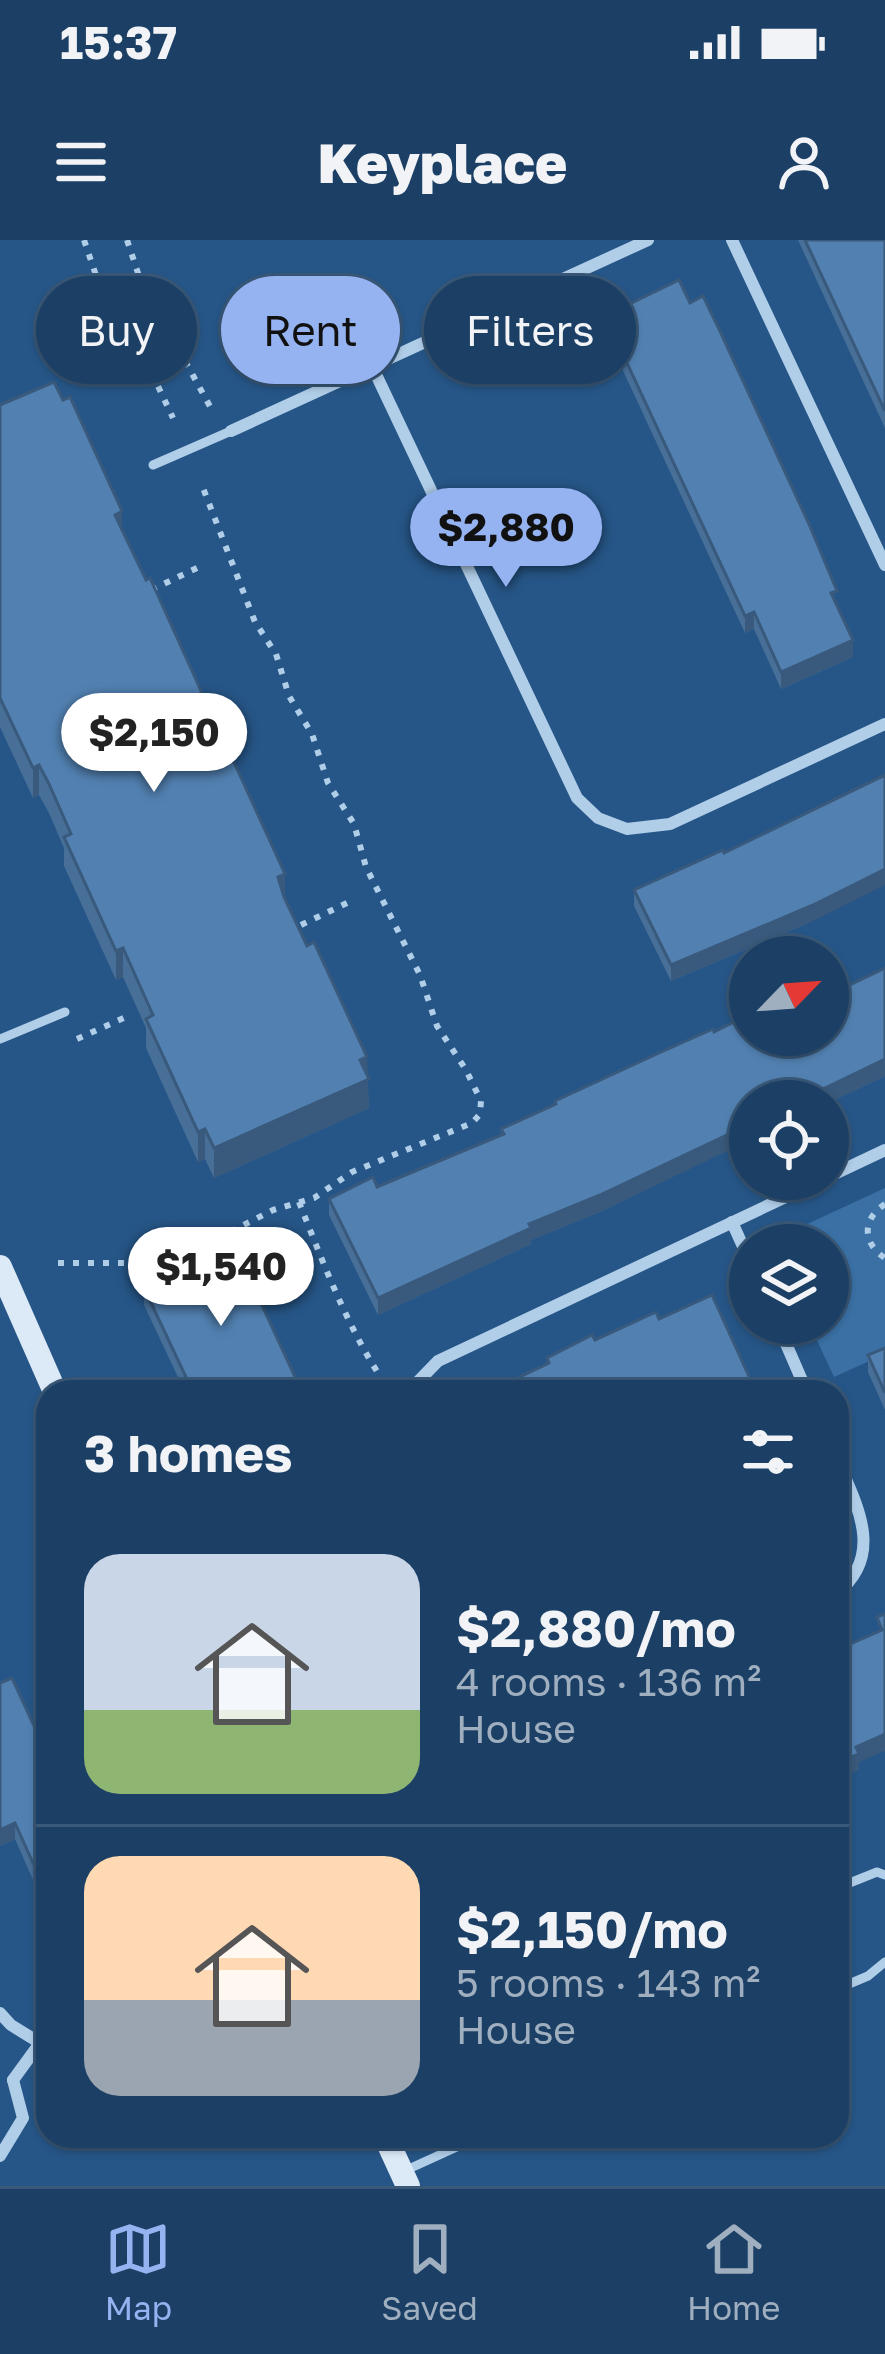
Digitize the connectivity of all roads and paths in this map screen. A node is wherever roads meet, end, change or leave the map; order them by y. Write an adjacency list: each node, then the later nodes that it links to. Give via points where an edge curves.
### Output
1 (84, 240): 9 (path, via 103,296)
2 (127, 240): 8 (path)
3 (648, 240): 5 (street)
4 (732, 240): 13 (street)
5 (400, 354)
6 (334, 384): 10 (street)
7 (382, 384): 16 (street, via 578,798 598,818 627,829 670,824)
8 (212, 410)
9 (173, 418)
10 (231, 431): 11 (lane)
11 (153, 466)
12 (203, 488): 26 (path, via 437,1027 481,1101 472,1123)
13 (885, 565)
14 (199, 567): 15 (path)
15 (151, 590)
16 (885, 724)
17 (349, 902): 18 (path)
18 (301, 925)
19 (65, 1012): 21 (lane)
20 (126, 1017): 22 (path)
21 (0, 1039)
22 (77, 1039)
23 (885, 1150): 24 (street)
24 (849, 1167)
25 (780, 1200): 28 (street)
26 (298, 1202): 30 (path, via 170,1263); 33 (path)
27 (885, 1204): 29 (path, via 867,1227)
28 (733, 1222): 35 (street, via 438,1361)
29 (885, 1258)
30 (58, 1263)
31 (0, 1267): 34 (main road)
32 (786, 1344): 36 (street)
33 (378, 1373)
34 (50, 1380)
35 (420, 1380)
36 (802, 1380)
37 (849, 1486): 38 (street, via 867,1543)
38 (849, 1584)
39 (885, 1875): 40 (lane)
40 (849, 1883)
41 (885, 1962): 42 (lane)
42 (849, 1984)
43 (0, 2013): 44 (street)
44 (36, 2034)
45 (36, 2046): 46 (street)
46 (6, 2080): 49 (street, via 23,2119)
47 (391, 2148): 50 (main road)
48 (460, 2148): 50 (lane)
49 (0, 2156)
50 (405, 2179)

